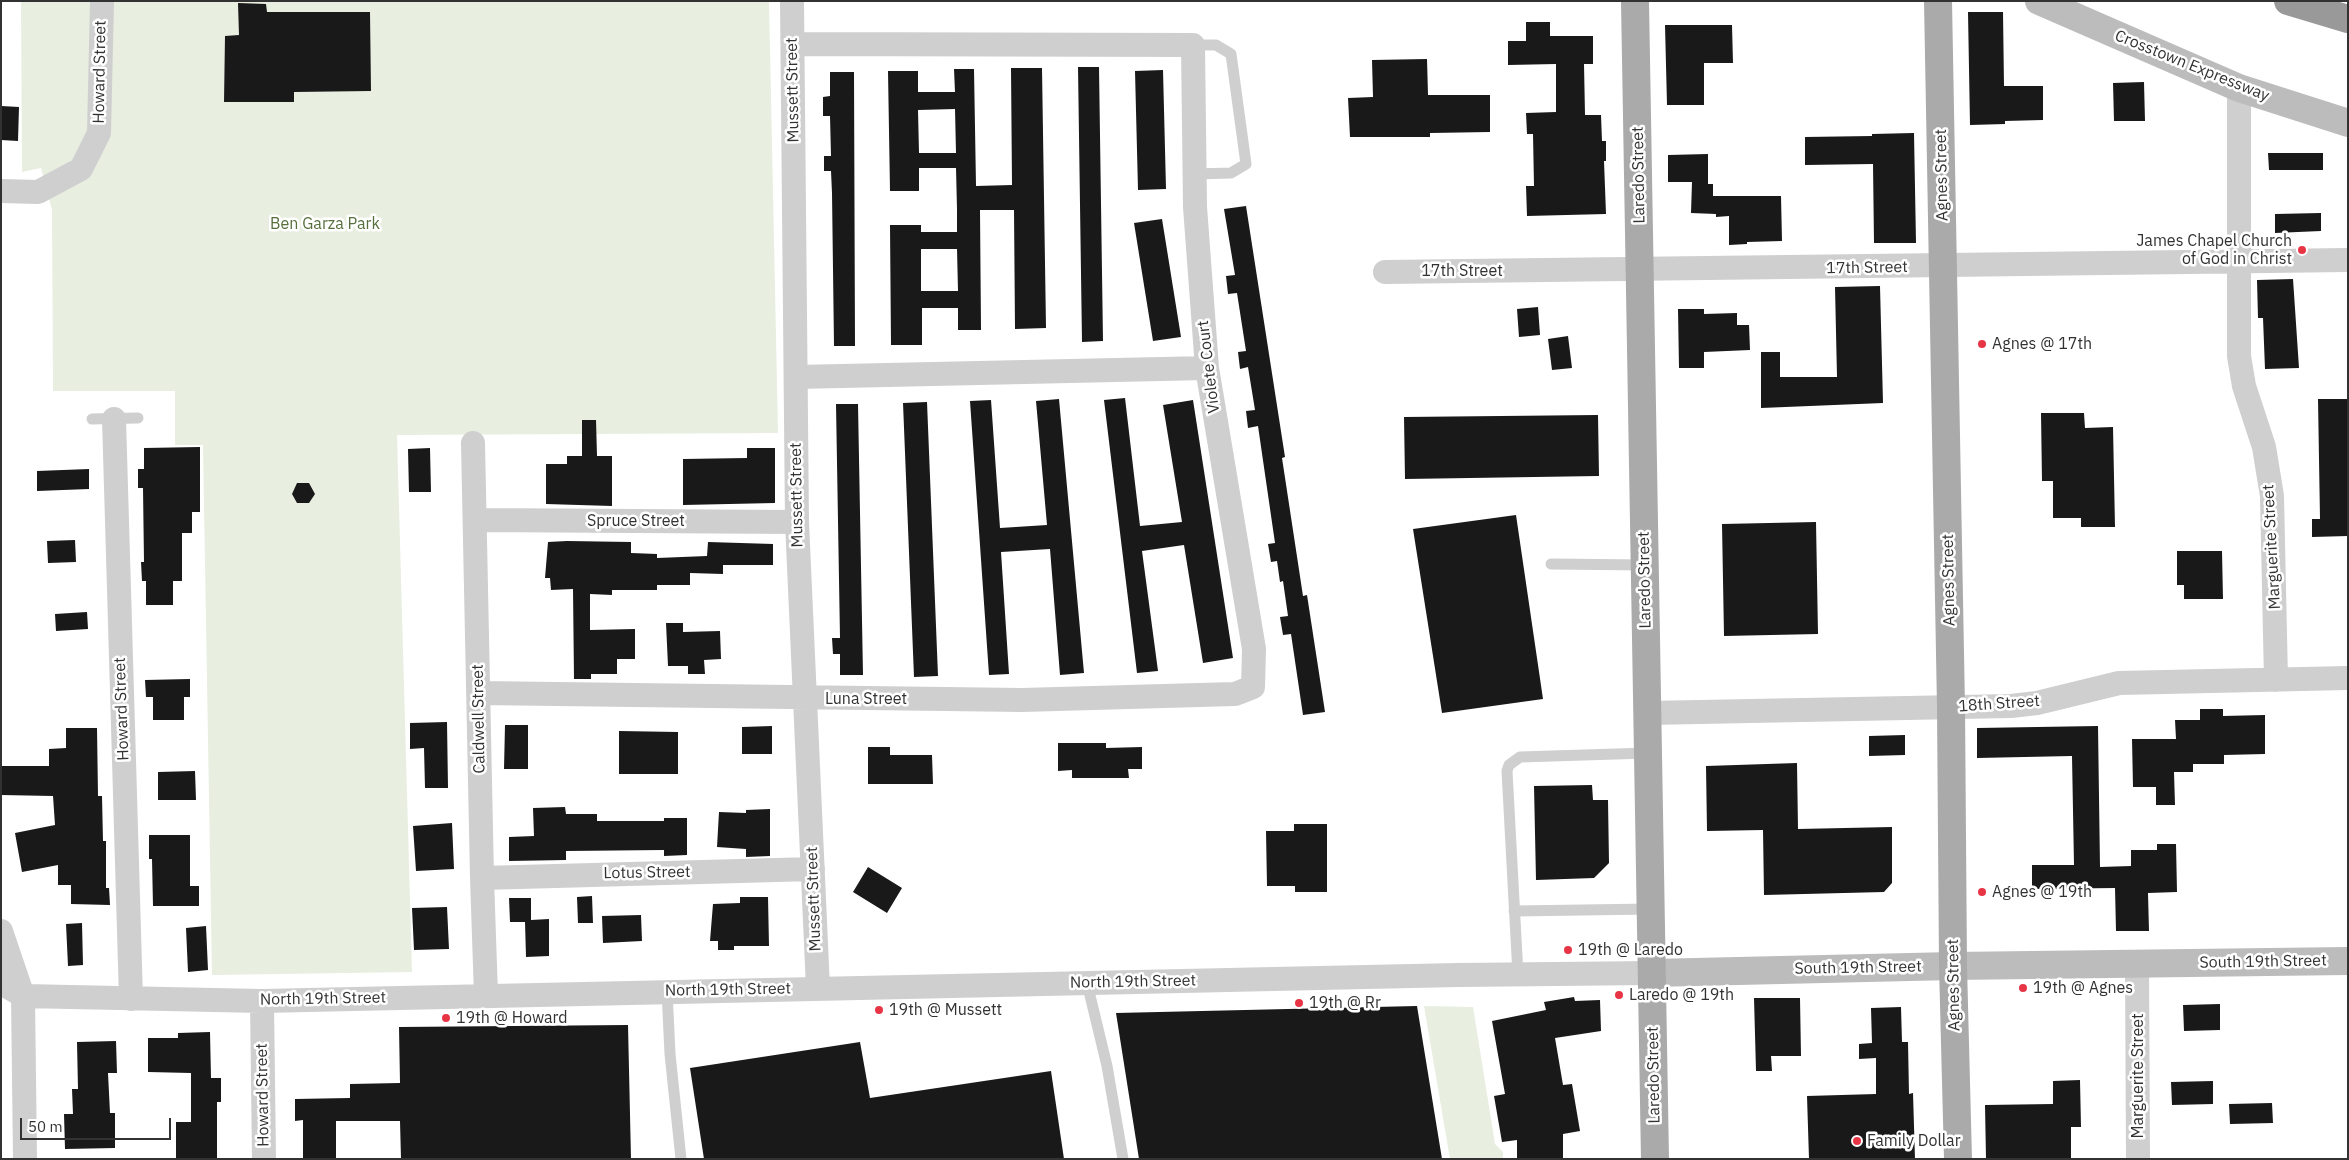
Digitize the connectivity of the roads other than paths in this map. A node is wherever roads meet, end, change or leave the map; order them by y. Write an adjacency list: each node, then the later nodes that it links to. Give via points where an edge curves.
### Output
1 (102, 1): 13 (street, Howard Street, via 99,133 81,169 38,192)
2 (792, 1): 8 (street, Mussett Street)
3 (1635, 1): 17 (main road, Laredo Street)
4 (1938, 1): 16 (main road, Agnes Street)
5 (2039, 1): 10 (street, Crosstown Expressway)
6 (2288, 1): 7 (highway)
7 (2348, 19)
8 (793, 44): 9 (street); 20 (street, Mussett Street)
9 (1193, 45): 12 (street, Violete Court); 12 (lane, via 1216,45 1231,54 1246,164 1231,173)
10 (2239, 88): 11 (street, Crosstown Expressway); 15 (street, Marguerite Street)
11 (2348, 123)
12 (1194, 174): 19 (street, Violete Court)
13 (1, 191)
14 (2348, 260): 15 (street, 17th Street)
15 (2238, 262): 16 (street, 17th Street); 29 (street, Marguerite Street, via 2239,356 2244,386 2264,447 2272,496)
16 (1943, 267): 17 (street, 17th Street); 33 (main road, Agnes Street)
17 (1641, 270): 18 (street, 17th Street); 27 (main road, Laredo Street)
18 (1385, 272)
19 (1207, 368): 20 (street); 30 (street, Violete Court, via 1254,649)
20 (796, 377): 25 (street, Mussett Street)
21 (138, 418): 22 (lane)
22 (103, 419): 53 (street, Howard Street)
23 (474, 443): 24 (street, Caldwell Street)
24 (475, 520): 25 (street, Spruce Street); 31 (street, Caldwell Street)
25 (797, 522): 32 (street, Mussett Street)
26 (1551, 564): 27 (lane)
27 (1645, 566): 34 (main road, Laredo Street)
28 (2348, 678): 29 (street, 18th Street)
29 (2276, 680): 33 (street, 18th Street, via 2119,683 2037,704)
30 (1253, 687): 32 (street, Luna Street, via 1235,694 1022,700)
31 (478, 693): 32 (street, Luna Street); 37 (street, Caldwell Street)
32 (804, 698): 36 (street, Mussett Street)
33 (1951, 707): 34 (street, 18th Street); 43 (main road, Agnes Street)
34 (1647, 713): 35 (main road, Laredo Street)
35 (1648, 753): 38 (main road, Laredo Street); 39 (lane, via 1520,757 1511,762 1507,771)
36 (813, 870): 37 (street, Lotus Street); 49 (street, Mussett Street)
37 (482, 878): 51 (street, Caldwell Street)
38 (1651, 909): 39 (lane); 44 (main road, Laredo Street)
39 (1514, 911): 46 (lane)
40 (1, 932): 52 (street)
41 (2348, 961): 42 (street, South 19th Street)
42 (2137, 964): 43 (street, South 19th Street); 61 (street, Marguerite Street)
43 (1953, 966): 44 (street, South 19th Street); 60 (main road, Agnes Street)
44 (1652, 973): 46 (street, South 19th Street); 59 (main road, Laredo Street)
45 (1458, 975): 46 (street, South 19th Street); 47 (street, North 19th Street)
46 (1518, 975)
47 (1087, 983): 49 (street, North 19th Street); 58 (lane, via 1107,1066)
48 (1, 984): 52 (street, North 19th Street)
49 (818, 988): 50 (street, North 19th Street)
50 (667, 991): 51 (street, North 19th Street); 57 (lane)
51 (486, 995): 54 (street, North 19th Street)
52 (23, 996): 53 (street, North 19th Street); 55 (street)
53 (131, 999): 54 (street, North 19th Street)
54 (262, 1001): 56 (street, Howard Street)
55 (26, 1159)
56 (264, 1159)
57 (681, 1159)
58 (1123, 1159)
59 (1655, 1159)
60 (1958, 1159)
61 (2138, 1159)

